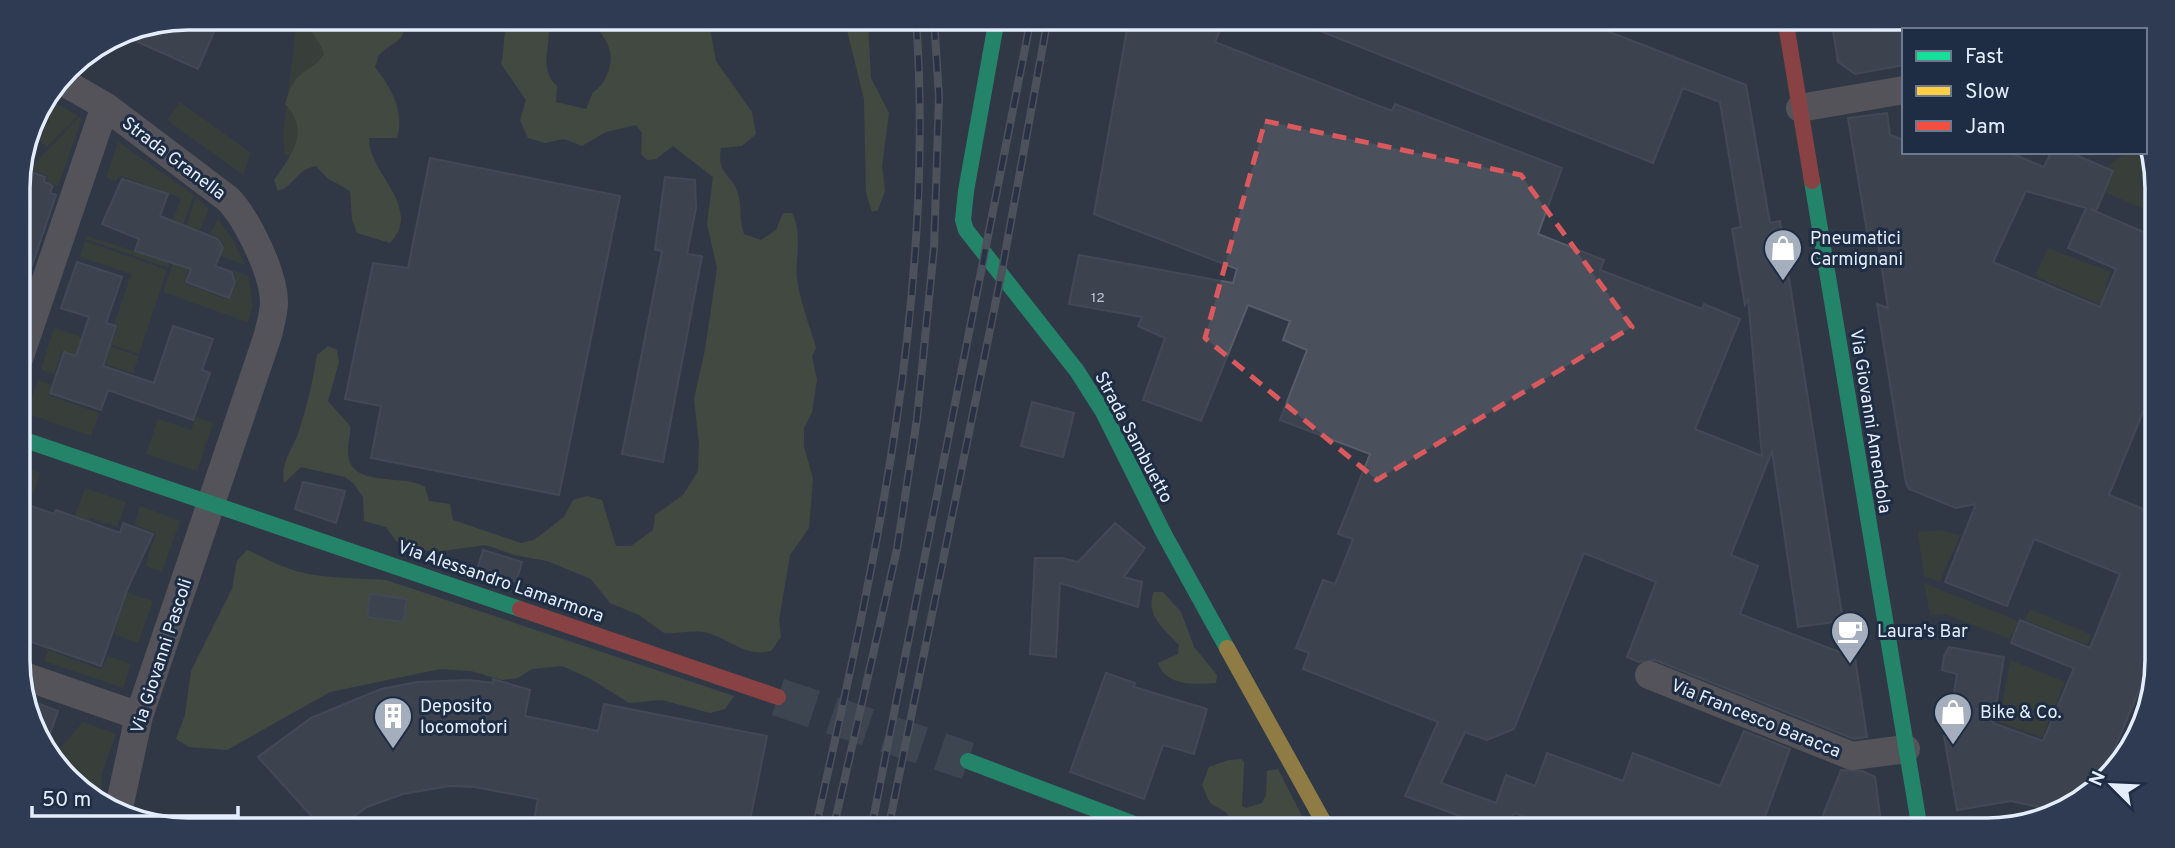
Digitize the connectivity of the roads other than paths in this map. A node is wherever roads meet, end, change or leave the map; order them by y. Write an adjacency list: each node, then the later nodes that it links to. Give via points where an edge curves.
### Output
1 (995, 30): 18 (street, Strada Sambuetto, via 967,191 966,230 1077,371 1103,412 1164,534)
2 (1788, 30): 6 (street, Via Giovanni Amendola)
3 (68, 84): 5 (street, Strada Granella)
4 (1902, 90): 6 (street)
5 (105, 106): 7 (street); 9 (street, Strada Granella, via 238,210 256,244 274,301 268,335)
6 (1800, 108): 14 (street, Via Giovanni Amendola)
7 (30, 327)
8 (30, 442): 9 (street, Via Alessandro Lamarmora)
9 (212, 502): 12 (street, Via Alessandro Lamarmora); 13 (street, Via Giovanni Pascoli)
10 (1649, 675): 14 (street, Via Francesco Baracca, via 1852,756)
11 (31, 679): 13 (street)
12 (778, 697)
13 (139, 716): 16 (street, Via Giovanni Pascoli)
14 (1906, 750): 19 (street, Via Giovanni Amendola)
15 (968, 761): 17 (street)
16 (120, 803)
17 (1118, 818)
18 (1321, 818)
19 (1918, 818)

